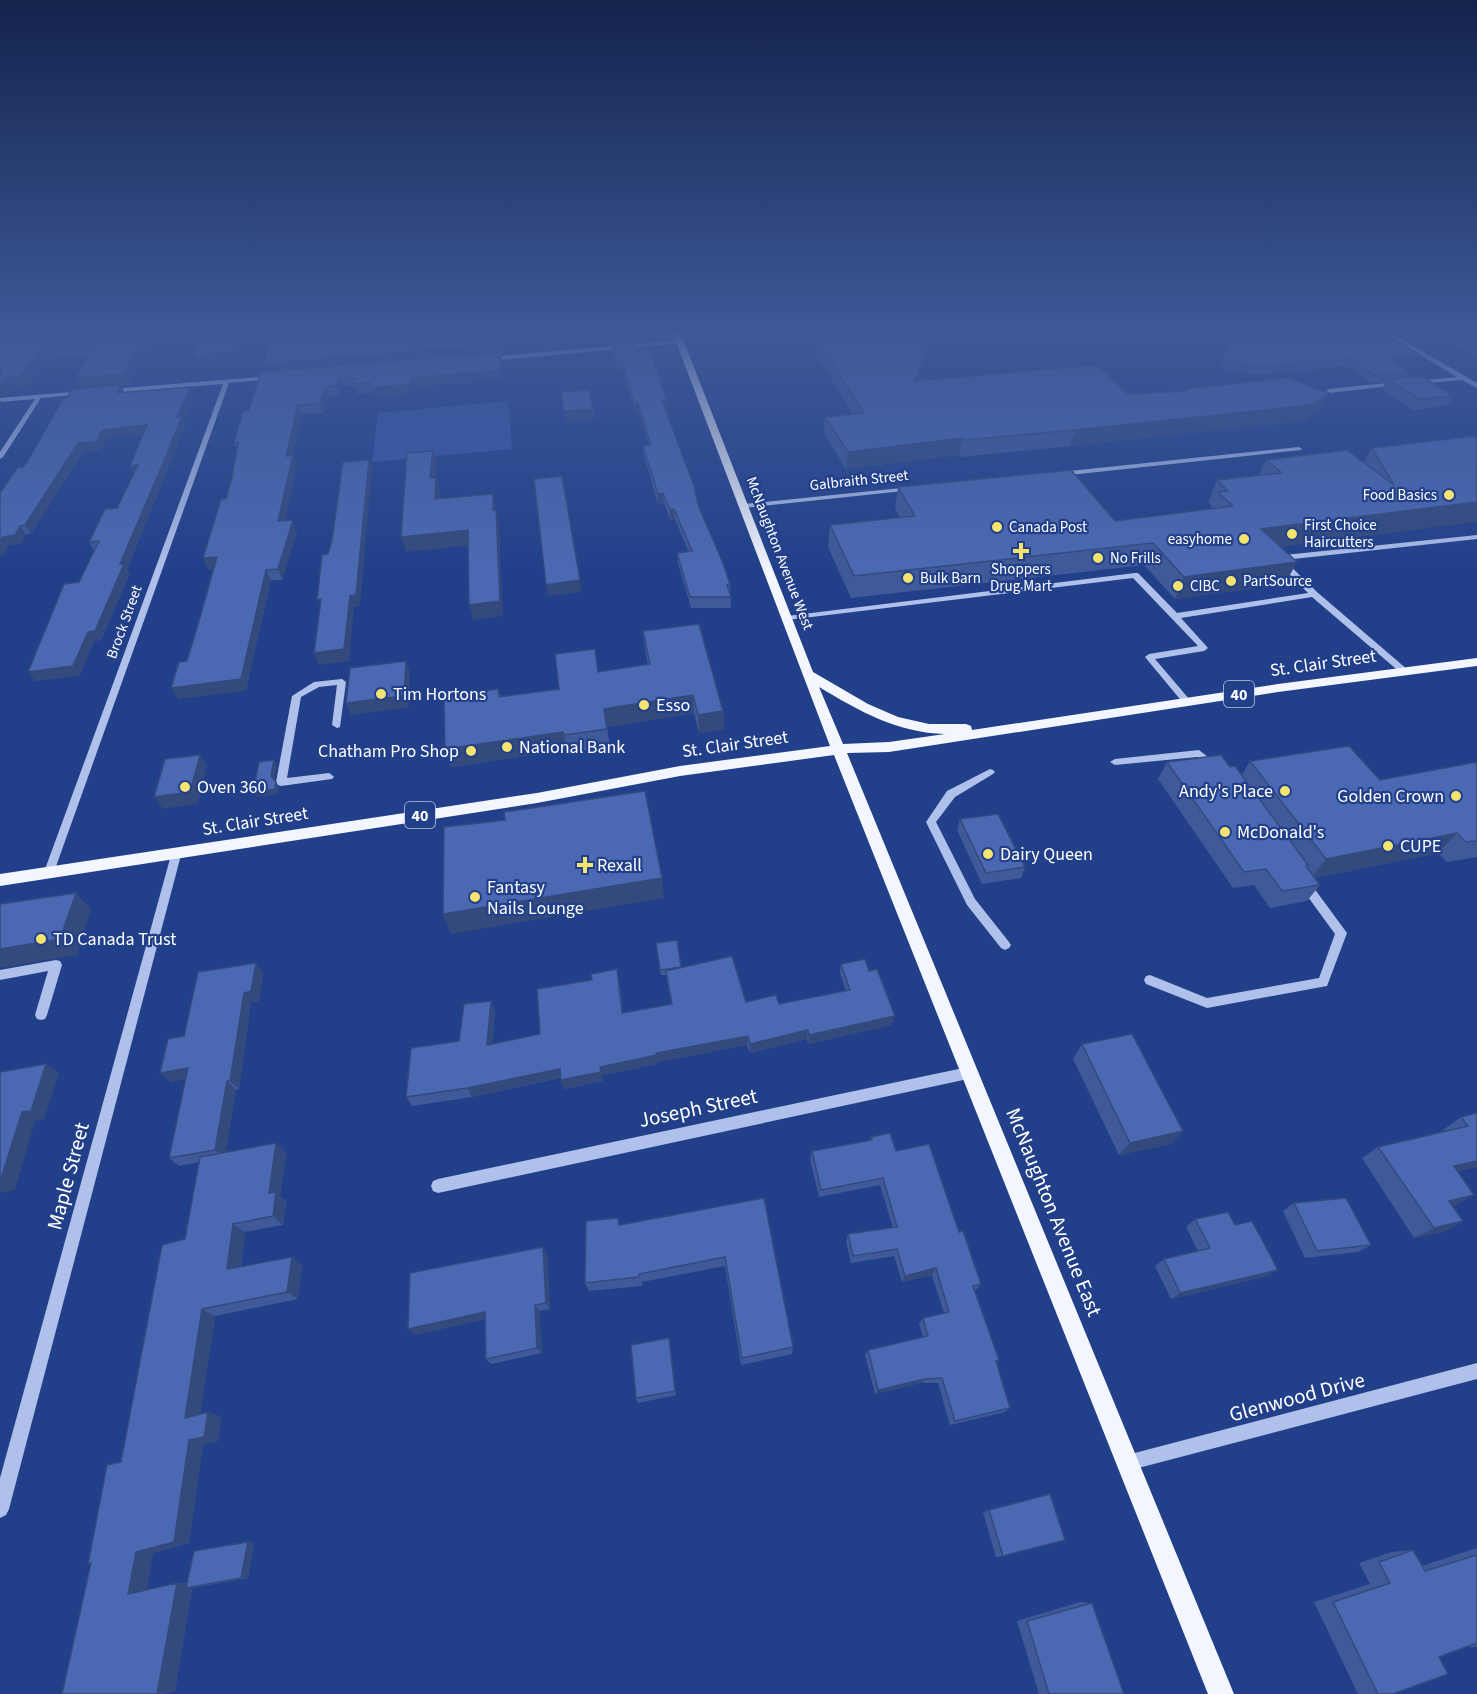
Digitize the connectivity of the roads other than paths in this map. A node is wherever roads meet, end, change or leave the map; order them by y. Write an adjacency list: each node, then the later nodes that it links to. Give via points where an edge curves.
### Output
1 (29, 413): 5 (street)
2 (215, 413): 25 (street, Brock Street)
3 (708, 413): 8 (main road, McNaughton Avenue West)
4 (1299, 449): 6 (street)
5 (0, 457)
6 (1049, 475)
7 (925, 487): 8 (street, Galbraith Street)
8 (744, 506): 12 (main road, McNaughton Avenue West)
9 (1477, 537): 10 (street, via 1278,558)
10 (1314, 594): 11 (street); 14 (street)
11 (1175, 616): 12 (street, via 1135,575); 16 (street, via 1204,648 1149,657)
12 (787, 618): 15 (main road, McNaughton Avenue West)
13 (1477, 662): 14 (main road, St. Clair Street / 40)
14 (1405, 672): 16 (main road, St. Clair Street / 40)
15 (808, 674): 18 (main road, via 890,720 925,728); 19 (main road, McNaughton Avenue West)
16 (1187, 702): 18 (main road, St. Clair Street / 40)
17 (337, 725): 23 (street, via 342,682 317,684 297,696 281,782)
18 (1001, 730): 19 (main road, St. Clair Street / 40, via 889,747)
19 (840, 749): 24 (main road, St. Clair Street / 40, via 680,771 537,798); 32 (main road, McNaughton Avenue East)
20 (1115, 762): 22 (street, via 1199,753)
21 (990, 771): 28 (street, via 951,794 931,822 971,902)
22 (1221, 772)
23 (328, 777)
24 (176, 855): 25 (main road, St. Clair Street / 40); 36 (street, Maple Street)
25 (49, 872): 27 (main road, St. Clair Street / 40)
26 (1299, 875): 30 (street, via 1341,933 1323,982 1207,1003)
27 (0, 880)
28 (1005, 945)
29 (0, 975): 31 (street, via 56,965)
30 (1150, 980)
31 (41, 1015)
32 (968, 1073): 33 (street, Joseph Street); 35 (main road, McNaughton Avenue East)
33 (438, 1186)
34 (1477, 1371): 35 (street, Glenwood Drive)
35 (1127, 1463): 37 (main road, McNaughton Avenue East)
36 (0, 1509)
37 (1221, 1694)

